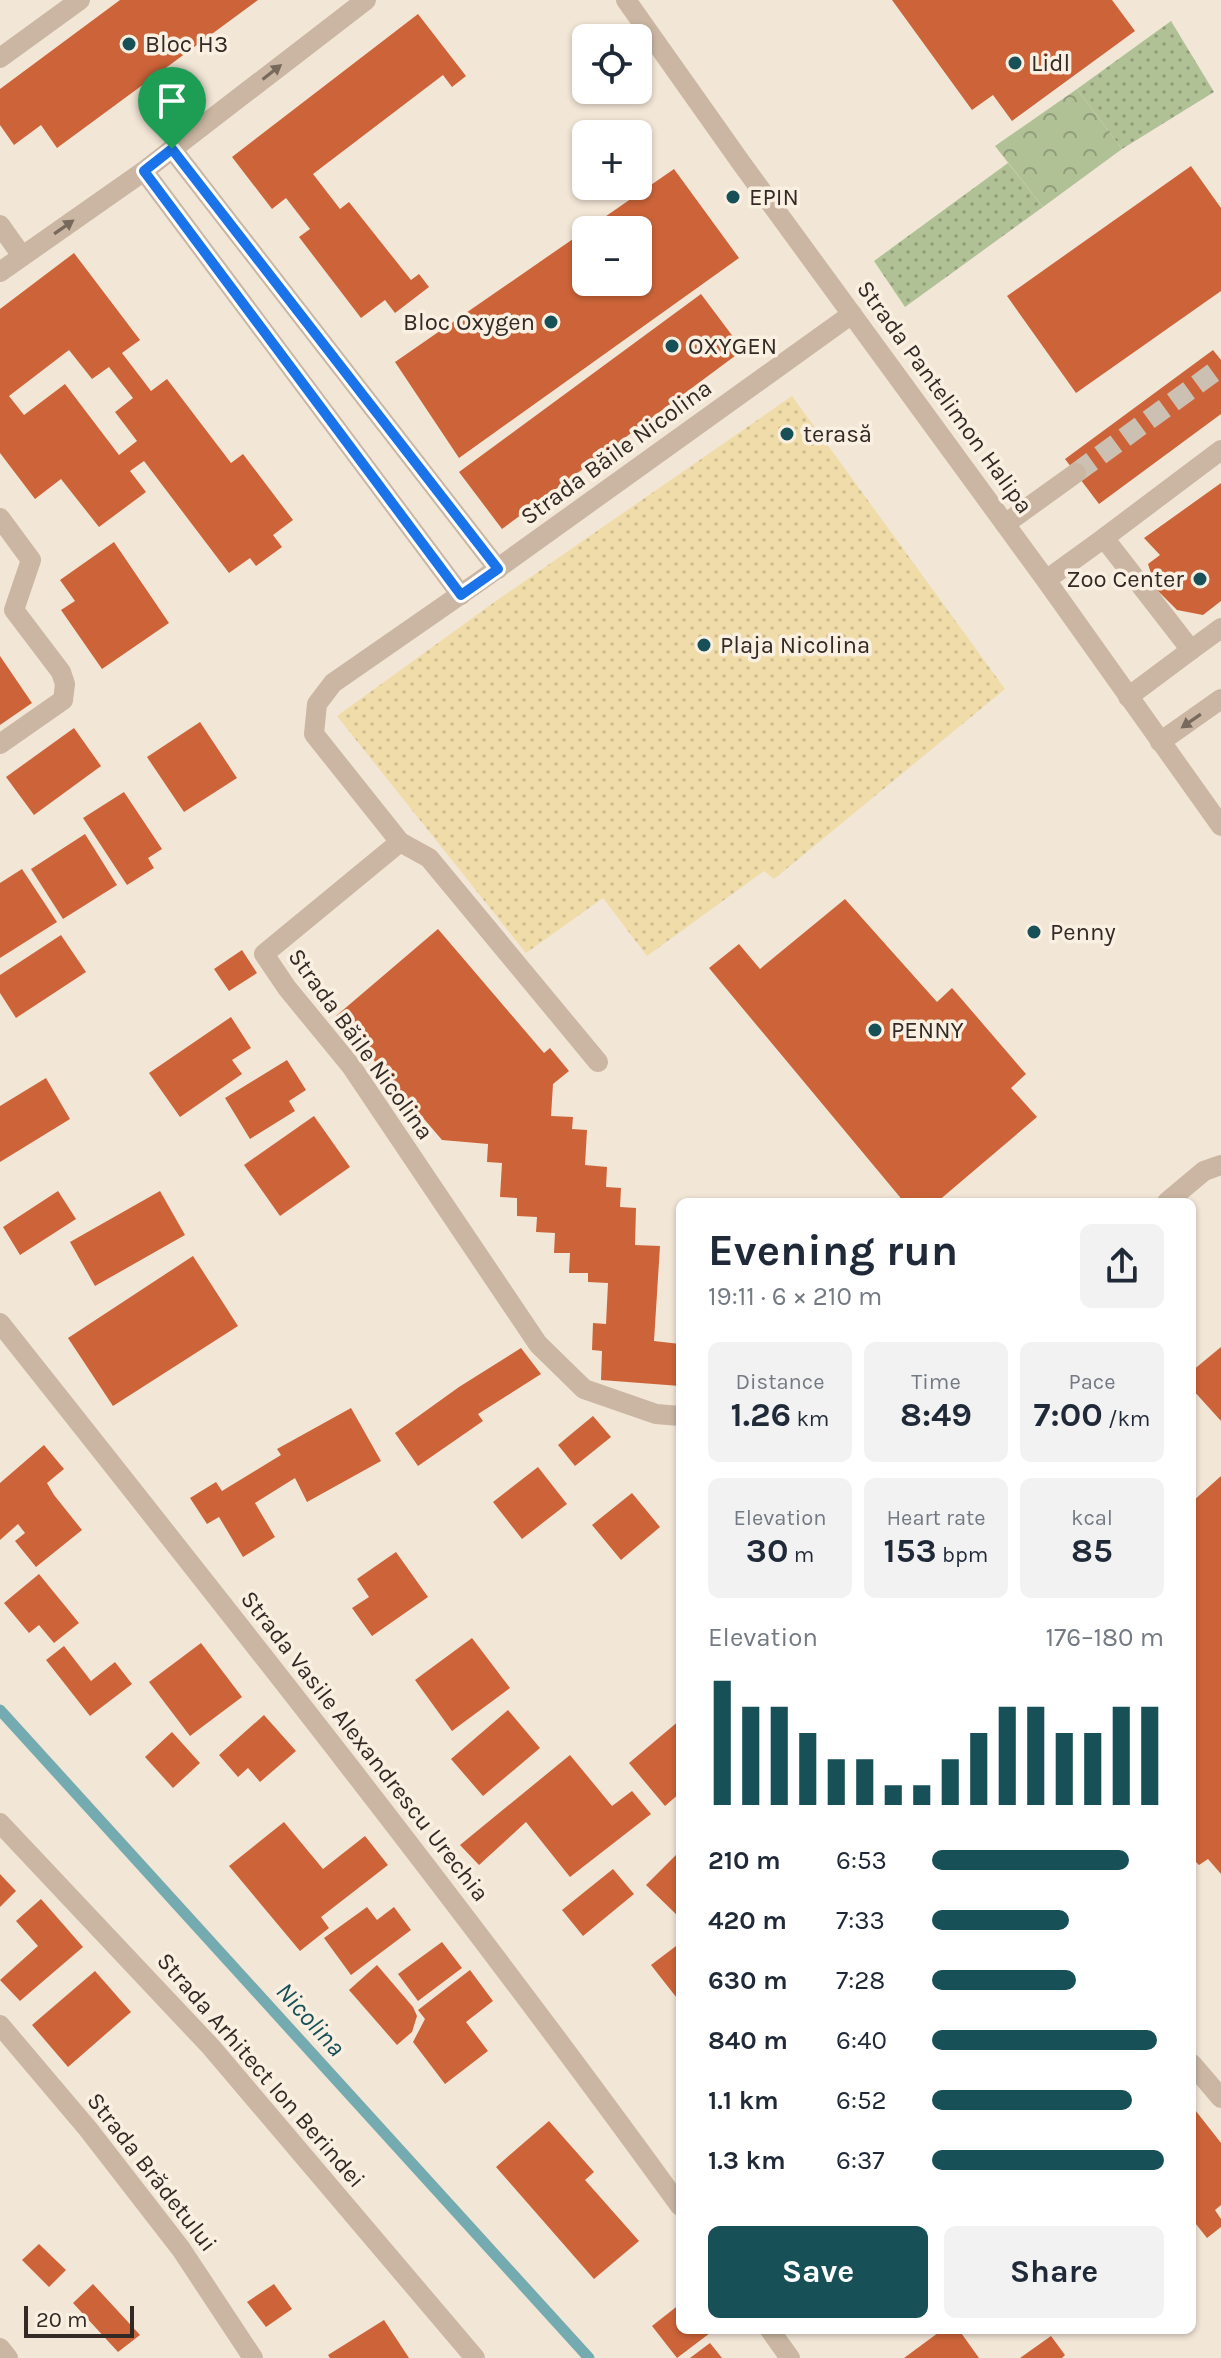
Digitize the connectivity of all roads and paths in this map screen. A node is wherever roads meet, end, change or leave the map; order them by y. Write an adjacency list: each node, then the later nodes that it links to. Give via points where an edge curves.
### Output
1 (80, 0): 4 (street)
2 (366, 0): 5 (street, one-way to 2)
3 (626, 0): 10 (street, Strada Pantelimon Halipa)
4 (0, 58)
5 (172, 149): 6 (street); 16 (street)
6 (144, 171): 8 (street, one-way to 6); 18 (street)
7 (0, 225): 8 (street)
8 (22, 256): 9 (street)
9 (0, 272)
10 (852, 314): 14 (street, Strada Pantelimon Halipa); 16 (street, Strada Băile Nicolina)
11 (1221, 450): 15 (street)
12 (1076, 473): 14 (street)
13 (0, 518): 24 (street, via 31,560 14,610 65,684 63,700)
14 (1005, 524): 17 (street, Strada Pantelimon Halipa)
15 (1104, 538): 17 (street); 20 (street)
16 (498, 569): 18 (street, Strada Băile Nicolina)
17 (1046, 580): 21 (street, Strada Pantelimon Halipa)
18 (461, 595): 26 (street, Strada Băile Nicolina, via 333,683 317,704 314,734)
19 (1221, 628): 20 (street)
20 (1191, 650): 21 (street)
21 (1128, 697): 23 (street, Strada Pantelimon Halipa)
22 (1221, 699): 23 (street, one-way to 23)
23 (1160, 742): 25 (street, Strada Pantelimon Halipa)
24 (0, 744)
25 (1221, 826)
26 (400, 842): 27 (street, via 429,858); 31 (street, Strada Băile Nicolina, via 264,954 351,1066 538,1344 584,1389)
27 (598, 1062)
28 (1221, 1165): 29 (street, via 1204,1171)
29 (1172, 1198)
30 (0, 1323): 36 (street, Strada Vasile Alexandrescu Urechia, via 273,1667)
31 (676, 1416)
32 (0, 1823): 41 (street, Strada Arhitect Ion Berindei, via 211,2047)
33 (0, 2025): 40 (street, Strada Brădetului, via 181,2249)
34 (1196, 2069): 35 (street)
35 (1221, 2098)
36 (676, 2201)
37 (773, 2334): 42 (street)
38 (0, 2348): 39 (street)
39 (8, 2358)
40 (253, 2358)
41 (475, 2358)
42 (790, 2358)

